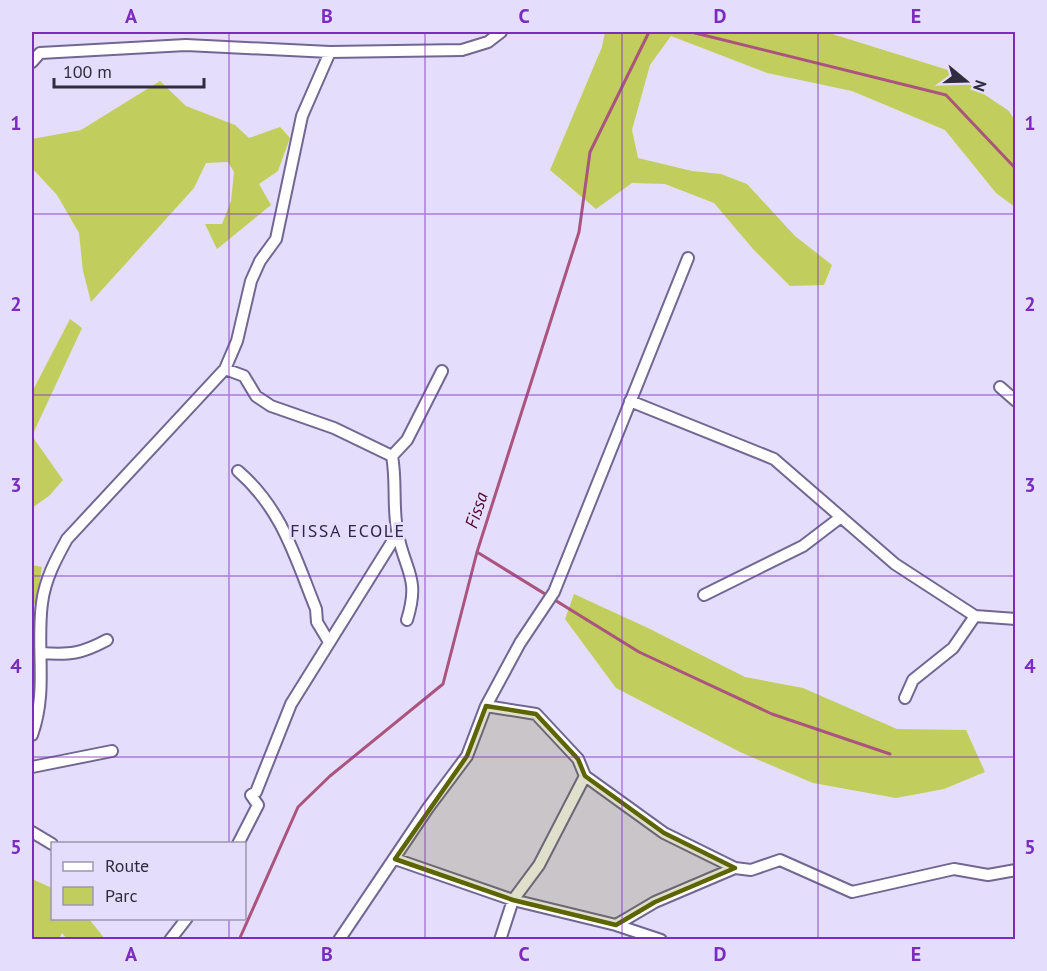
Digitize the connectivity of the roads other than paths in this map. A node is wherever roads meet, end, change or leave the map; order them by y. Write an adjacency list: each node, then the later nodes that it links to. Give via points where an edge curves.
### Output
1 (501, 32): 2 (street, via 488,42 462,50)
2 (330, 52): 3 (street, via 186,45 40,53); 5 (street, via 302,116 276,239 251,281 237,341)
3 (32, 62)
4 (688, 258): 8 (street)
5 (225, 369): 10 (street, via 244,376 256,396 271,406 334,428); 20 (street, via 67,539 51,568 42,602)
6 (442, 371): 10 (street, via 407,440)
7 (1000, 387): 9 (street)
8 (630, 401): 12 (street, via 774,459); 22 (street, via 554,592 520,643)
9 (1016, 401)
10 (392, 456): 13 (street)
11 (238, 471): 19 (street, via 276,512 316,609 317,622)
12 (841, 517): 14 (street, via 803,546); 15 (street, via 895,564)
13 (397, 534): 17 (street, via 414,589); 19 (street)
14 (704, 595)
15 (975, 616): 16 (street); 21 (street, via 953,648 913,680)
16 (1016, 619)
17 (407, 620)
18 (107, 640): 20 (street, via 85,652)
19 (329, 642): 28 (street, via 291,704 256,792 251,795 258,805 253,820)
20 (41, 653): 23 (street, via 40,711)
21 (905, 698)
22 (486, 706): 26 (street, via 536,714 578,759); 30 (street, via 468,756)
23 (32, 735)
24 (112, 751): 25 (street)
25 (32, 767)
26 (585, 776): 31 (street, via 664,833); 33 (street, via 538,865)
27 (32, 832): 29 (street)
28 (239, 842)
29 (51, 843)
30 (395, 859): 33 (street); 37 (street)
31 (735, 868): 32 (street, via 751,870 780,860 852,892 954,869 988,875); 35 (street, via 655,902)
32 (1016, 870)
33 (513, 900): 35 (street); 38 (street)
34 (183, 920): 36 (street)
35 (616, 925): 39 (street)
36 (170, 939)
37 (339, 939)
38 (500, 939)
39 (662, 939)

